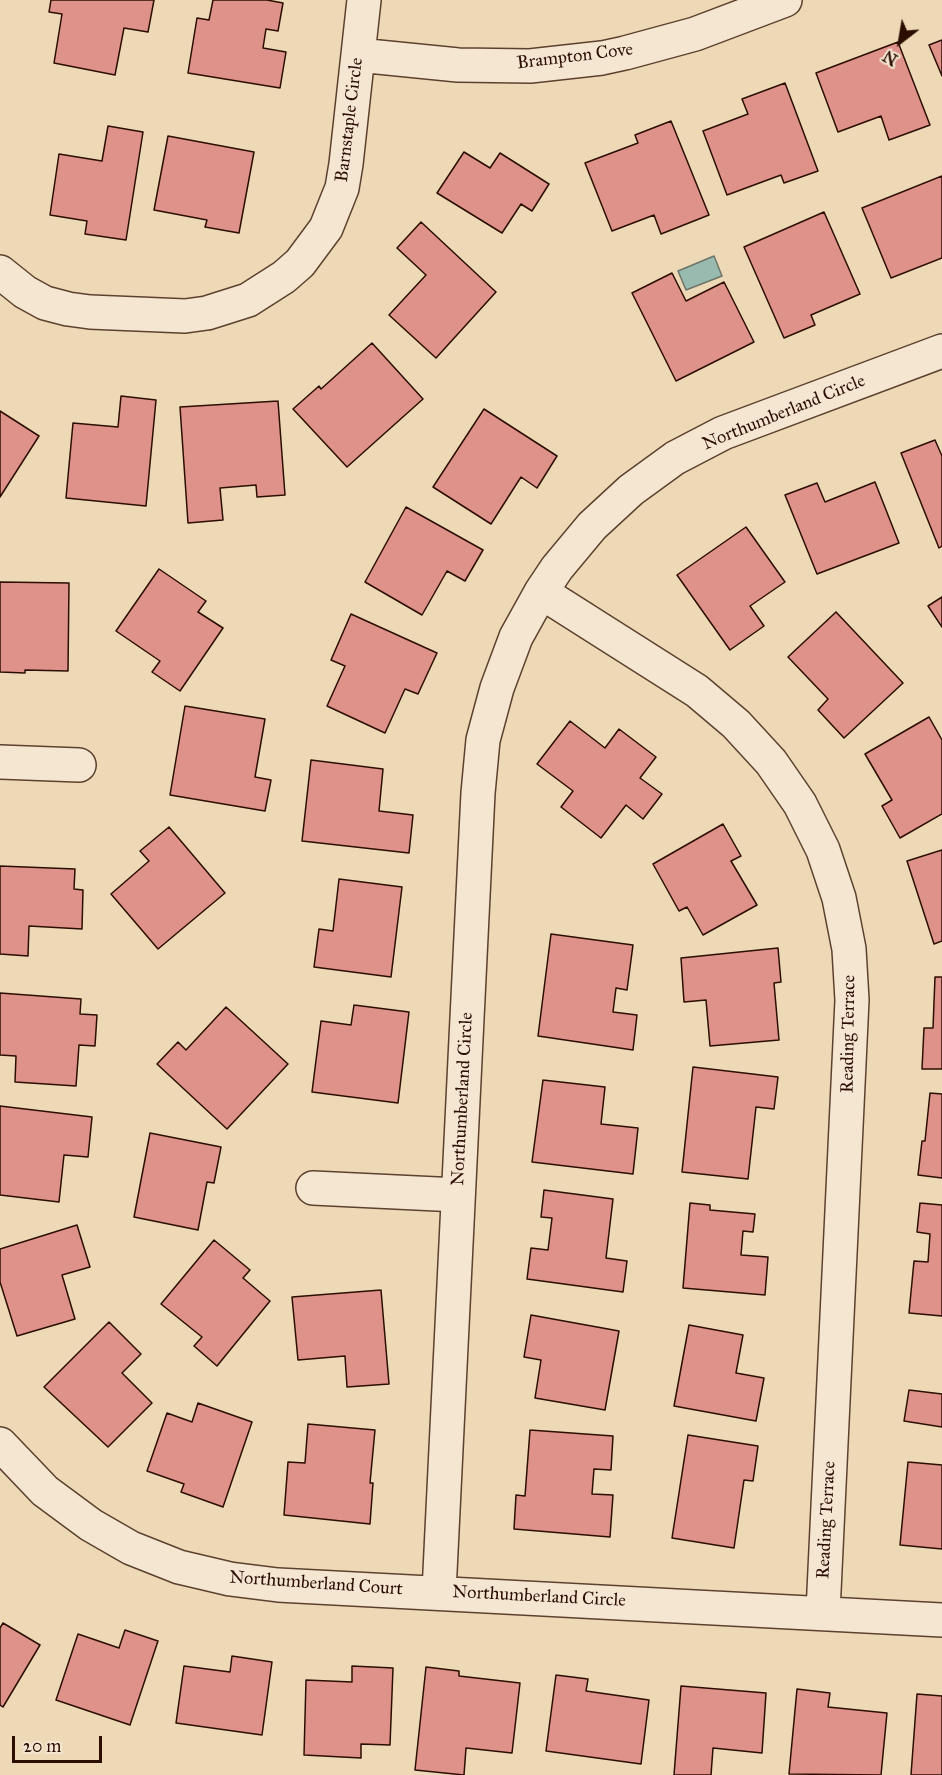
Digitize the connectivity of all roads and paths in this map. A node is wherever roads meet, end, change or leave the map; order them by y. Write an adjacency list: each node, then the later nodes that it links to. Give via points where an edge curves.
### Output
1 (364, 0): 3 (street, Barnstaple Circle)
2 (785, 0): 3 (street, Brampton Cove, via 695,34 591,59 530,66 458,65)
3 (358, 55): 4 (street, Barnstaple Circle, via 346,164 335,208 326,228 300,263 267,290 207,314 90,312 45,303)
4 (0, 272)
5 (942, 351): 6 (street, Northumberland Circle, via 723,433 675,458 592,526)
6 (541, 592): 10 (street, Northumberland Circle, via 512,647 483,740); 13 (street, Reading Terrace, via 697,691 736,724 771,762 800,804 823,850 839,898 849,949 852,1000)
7 (0, 762): 8 (street)
8 (79, 765)
9 (313, 1188): 10 (street)
10 (458, 1195): 12 (street, Northumberland Circle)
11 (4, 1457): 12 (street, Northumberland Court, via 86,1522 131,1548 179,1567 278,1585)
12 (439, 1592): 13 (street, Northumberland Circle)
13 (823, 1612): 14 (street, Northumberland Circle)
14 (942, 1620)

